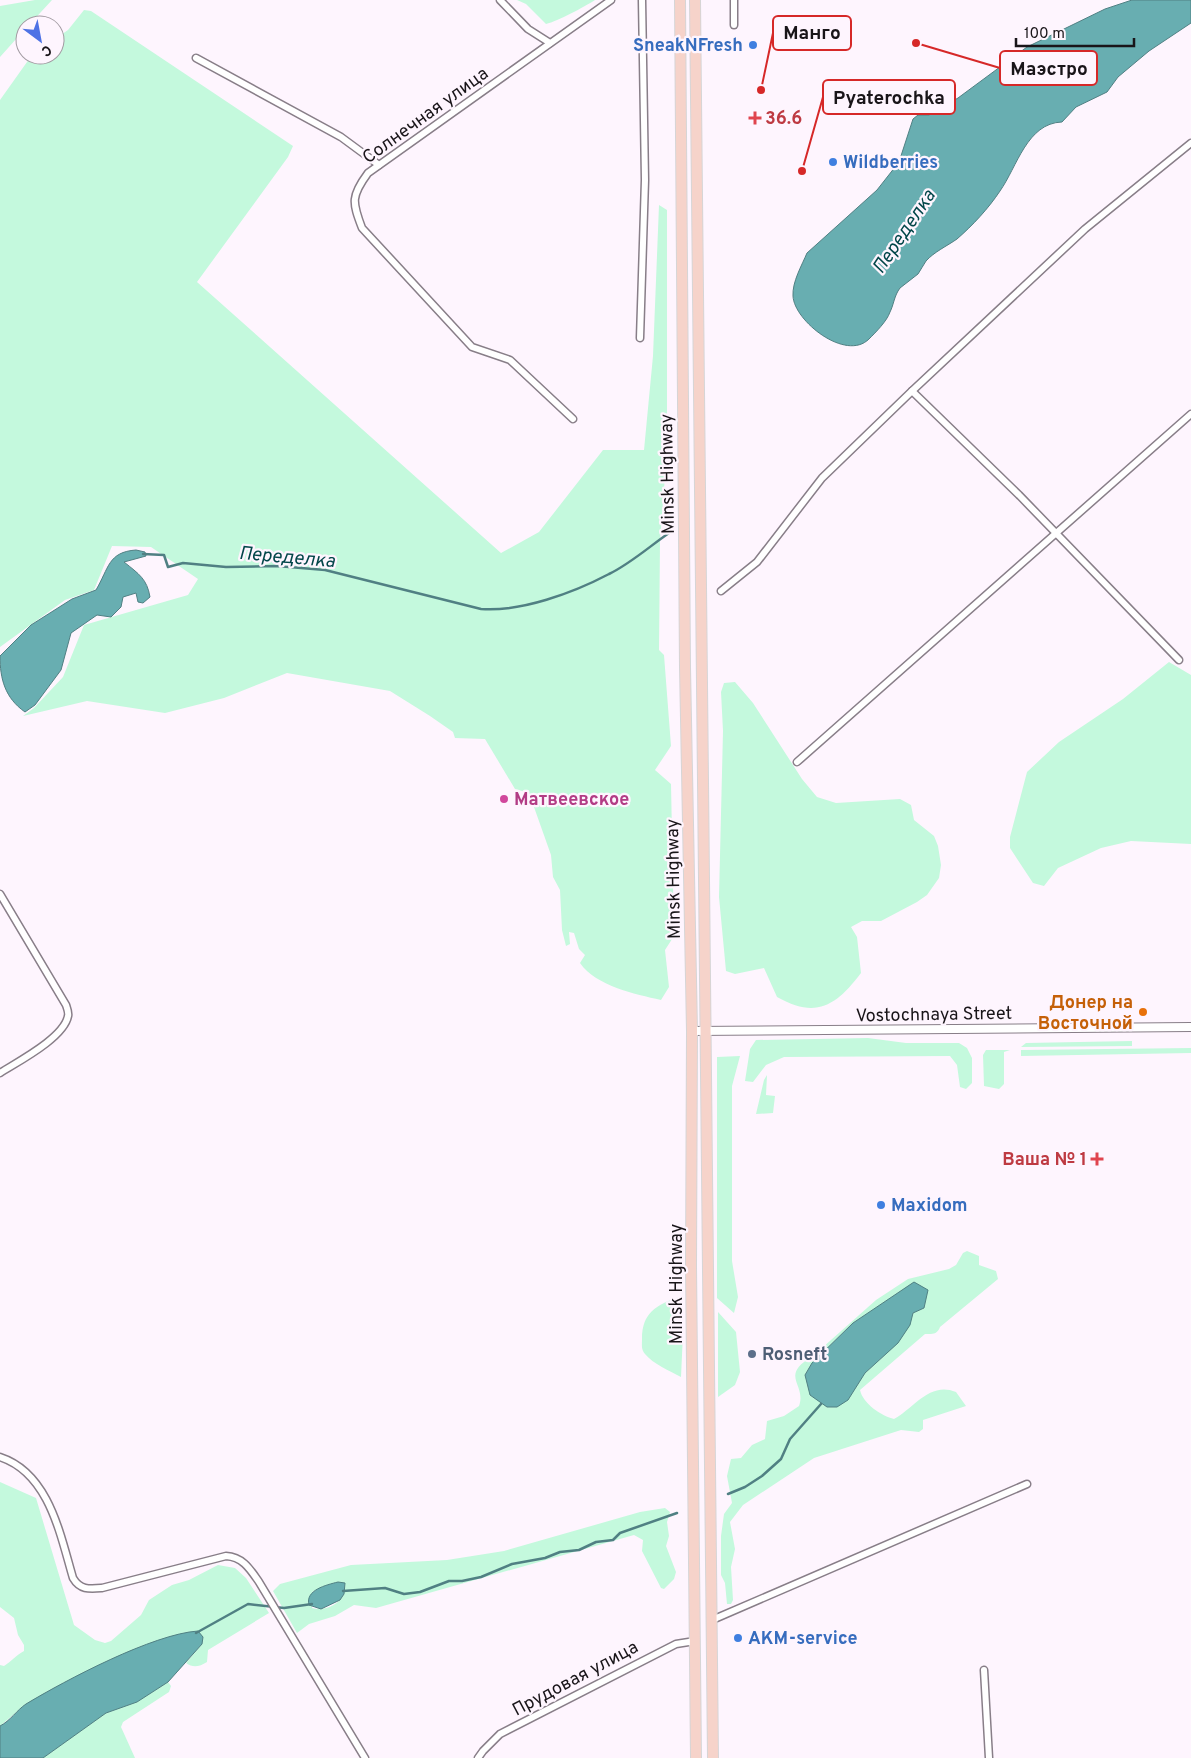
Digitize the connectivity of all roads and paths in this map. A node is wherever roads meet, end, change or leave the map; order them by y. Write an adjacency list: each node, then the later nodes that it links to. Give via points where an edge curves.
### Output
1 (500, 0): 8 (street, via 528,29)
2 (611, 0): 8 (street, Солнечная улица)
3 (642, 0): 12 (street, via 645,180)
4 (680, 0): 22 (highway, Minsk Highway, via 685,657)
5 (695, 0): 23 (highway, Minsk Highway)
6 (734, 0): 7 (street)
7 (734, 26)
8 (550, 43): 11 (street, Солнечная улица)
9 (196, 58): 11 (street, via 341,137)
10 (1191, 142): 13 (street, via 1085,229)
11 (379, 165): 15 (street, Солнечная улица, via 368,173 355,192 354,208 362,228 472,347 510,360)
12 (640, 338)
13 (912, 391): 16 (street); 17 (street, via 822,478 757,562)
14 (1191, 414): 16 (street)
15 (573, 419)
16 (1055, 533): 18 (street); 19 (street)
17 (721, 591)
18 (1179, 660)
19 (797, 762)
20 (0, 894): 24 (street, via 66,1005 68,1016 50,1040)
21 (1191, 1027): 23 (street, Vostochnaya Street)
22 (692, 1032): 23 (street, Vostochnaya Street); 28 (highway, Minsk Highway)
23 (707, 1032): 27 (highway, Minsk Highway)
24 (0, 1073)
25 (0, 1457): 30 (street, via 20,1465 32,1475 52,1515 73,1578 82,1587 102,1588 226,1556 236,1557 247,1565)
26 (1027, 1484): 27 (street)
27 (712, 1620): 33 (highway, Minsk Highway)
28 (695, 1641): 31 (street, Прудовая улица, via 676,1644 500,1734); 32 (highway, Minsk Highway)
29 (984, 1670): 34 (street)
30 (365, 1758)
31 (478, 1758)
32 (696, 1758)
33 (713, 1758)
34 (989, 1758)

